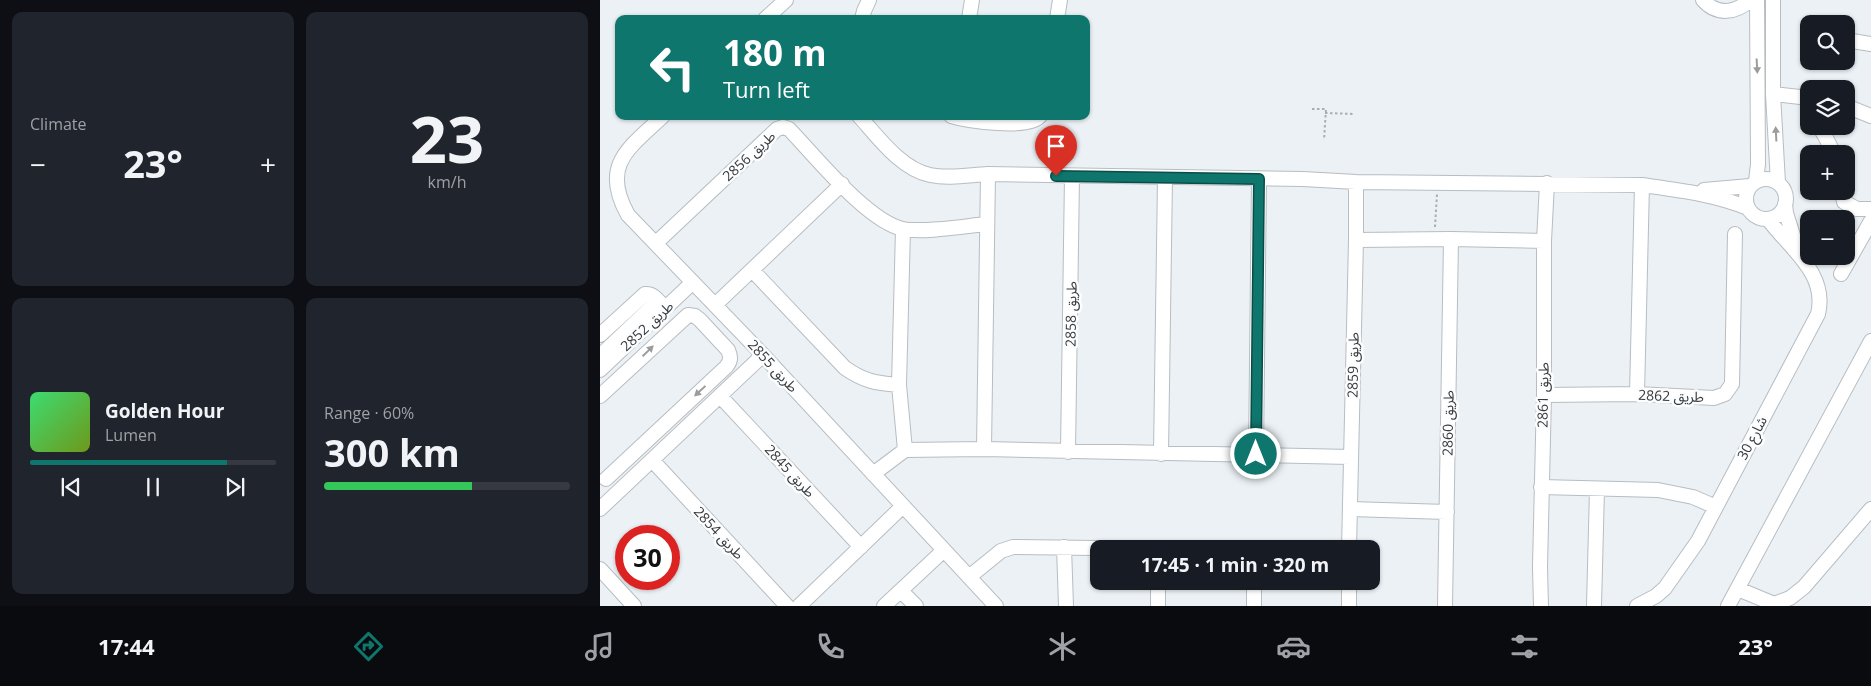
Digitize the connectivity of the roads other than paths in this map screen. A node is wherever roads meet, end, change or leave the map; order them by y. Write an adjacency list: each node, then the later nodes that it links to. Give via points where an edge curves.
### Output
1 (786, 0): 10 (street)
2 (869, 0): 11 (street)
3 (972, 0): 12 (street)
4 (1060, 0): 13 (street)
5 (1703, 0): 9 (street, via 1718,9)
6 (1750, 0): 9 (street)
7 (1757, 0): 14 (street)
8 (1772, 0): 17 (street, شارع 30)
9 (1736, 10): 14 (street)
10 (770, 15)
11 (863, 15)
12 (970, 15)
13 (1058, 15)
14 (1756, 33): 31 (street, one-way to 31, via 1758,164)
15 (1855, 41): 16 (street)
16 (1871, 44)
17 (1774, 94): 18 (street); 32 (street, شارع 30, one-way to 17)
18 (1800, 97)
19 (1855, 110): 20 (street)
20 (1871, 116)
21 (659, 120): 48 (street, طريق 2855, via 621,159 616,188 628,215)
22 (864, 120): 25 (street, via 899,159 928,175)
23 (970, 120): 24 (street, via 988,123 1030,123)
24 (1037, 120)
25 (988, 174): 26 (street); 42 (street)
26 (1072, 176): 27 (street); 72 (street, طريق 2858)
27 (1165, 178): 28 (street); 73 (street)
28 (1259, 179): 29 (street); 74 (street)
29 (1356, 182): 30 (street); 46 (street, طريق 2859)
30 (1547, 183): 34 (street); 47 (street, طريق 2861)
31 (1753, 183): 32 (street, via 1763,178); 35 (street); 38 (street, via 1746,193)
32 (1778, 183): 37 (street, شارع 30, via 1784,189)
33 (842, 184): 43 (street, طريق 2856, via 868,211); 48 (street, طريق 2856, via 790,129 783,127 777,129); 50 (street)
34 (1642, 185): 35 (street); 64 (street)
35 (1688, 192): 38 (street, شارع 30)
36 (1844, 200): 39 (street, via 1857,209)
37 (1785, 204): 40 (street, via 1782,211); 49 (street, شارع 30)
38 (1748, 208): 40 (street, شارع 30, via 1753,215)
39 (1871, 209)
40 (1768, 219): 49 (street, شارع 30)
41 (1871, 221): 51 (street)
42 (987, 224): 43 (street, طريق 2856); 70 (street)
43 (903, 229): 63 (street)
44 (1735, 234): 64 (street, طريق 2862, via 1732,384 1729,390 1714,398)
45 (1451, 239): 46 (street); 47 (street); 87 (street, طريق 2860)
46 (1356, 240): 75 (street, طريق 2859)
47 (1544, 242): 65 (street, طريق 2861)
48 (656, 243): 52 (street, طريق 2855)
49 (1799, 254): 83 (street, شارع 30, via 1819,289 1818,314)
50 (752, 270): 54 (street); 63 (street, via 845,368 858,378)
51 (1841, 274)
52 (693, 282): 53 (street, طريق 2852); 54 (street, طريق 2855)
53 (662, 304): 55 (street, via 651,294 644,294); 56 (street); 61 (street, طريق 2852)
54 (715, 305): 60 (street, طريق 2855)
55 (625, 312): 56 (street); 57 (street)
56 (642, 316): 58 (street)
57 (602, 333): 58 (street)
58 (620, 337): 61 (street)
59 (1871, 340): 95 (street)
60 (763, 355): 67 (street); 77 (street, طريق 2855)
61 (603, 360): 62 (street)
62 (627, 371): 66 (street); 68 (street, one-way to 68, via 688,315 694,316 728,350 730,362 726,367)
63 (900, 385): 71 (street)
64 (1637, 394): 65 (street, طريق 2862)
65 (1544, 395): 79 (street, طريق 2861)
66 (600, 396)
67 (720, 396): 69 (street); 89 (street, طريق 2845)
68 (671, 419): 69 (street); 78 (street)
69 (683, 431): 76 (street)
70 (984, 449): 71 (street); 72 (street)
71 (905, 450): 77 (street)
72 (1068, 452): 73 (street)
73 (1161, 454): 74 (street)
74 (1256, 454): 75 (street)
75 (1351, 457): 85 (street, طريق 2859)
76 (652, 460): 81 (street); 101 (street, طريق 2854)
77 (873, 474): 82 (street, طريق 2855)
78 (603, 476): 81 (street)
79 (1541, 487): 80 (street); 111 (street, طريق 2861)
80 (1597, 489): 83 (street, via 1676,492); 112 (street)
81 (618, 492): 84 (street)
82 (902, 507): 89 (street); 92 (street, طريق 2855)
83 (1716, 507): 113 (street, شارع 30, via 1672,579 1656,596)
84 (600, 509)
85 (1350, 509): 87 (street); 88 (street, طريق 2859)
86 (1871, 509): 95 (street, via 1804,587 1790,598 1774,604)
87 (1446, 512): 110 (street, طريق 2860)
88 (1349, 540)
89 (861, 547): 102 (street)
90 (1064, 547): 91 (street); 94 (street, via 1013,546 1000,551); 106 (street)
91 (1090, 548)
92 (943, 551): 94 (street, طريق 2855); 96 (street)
93 (600, 569): 100 (street)
94 (969, 577): 105 (street, طريق 2855)
95 (1738, 589): 114 (street)
96 (901, 590): 103 (street); 104 (street)
97 (1158, 590): 107 (street)
98 (1254, 590): 108 (street)
99 (1349, 590): 109 (street)
100 (634, 606)
101 (787, 606)
102 (799, 606)
103 (884, 606)
104 (916, 606)
105 (996, 606)
106 (1066, 606)
107 (1158, 606)
108 (1254, 606)
109 (1349, 606)
110 (1445, 606)
111 (1541, 606)
112 (1594, 606)
113 (1637, 606)
114 (1728, 606)

